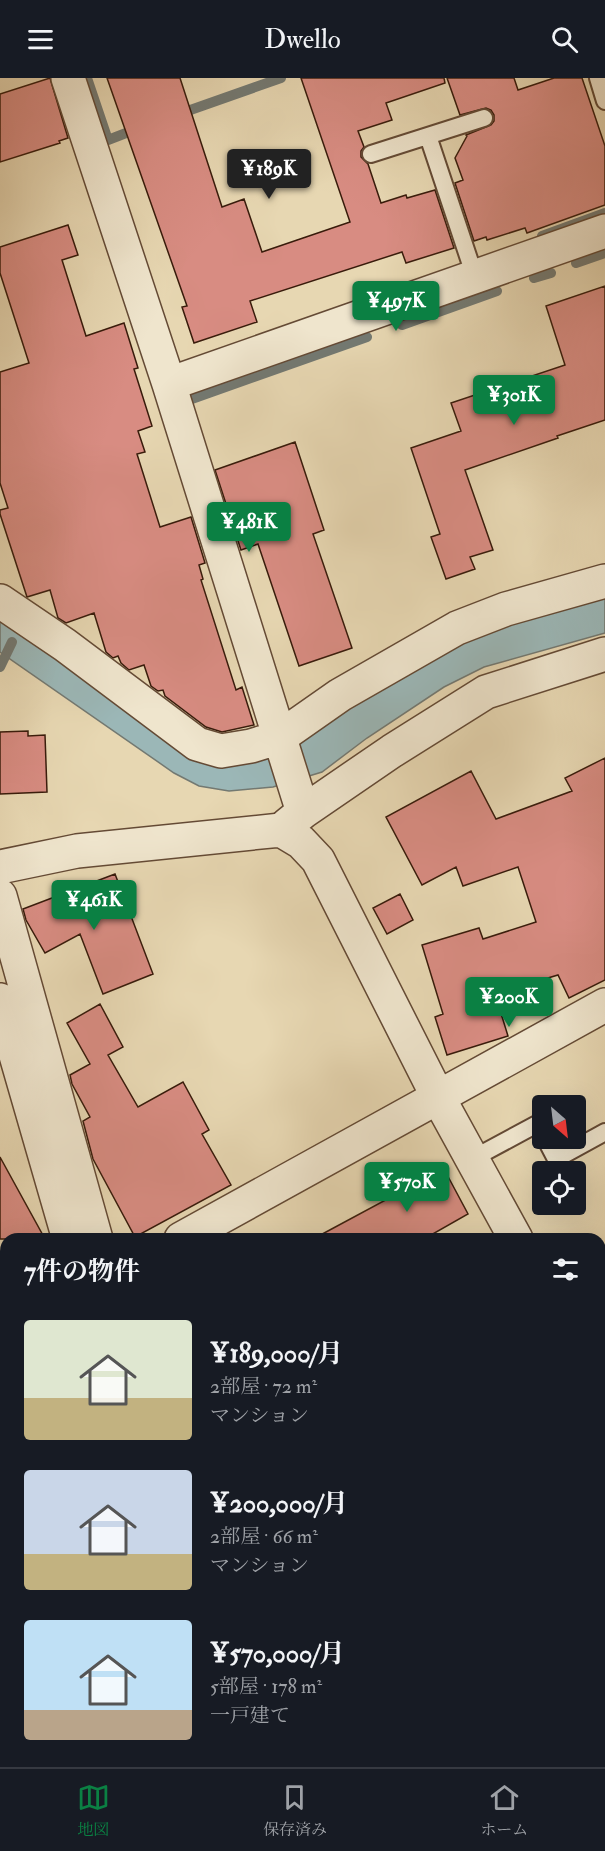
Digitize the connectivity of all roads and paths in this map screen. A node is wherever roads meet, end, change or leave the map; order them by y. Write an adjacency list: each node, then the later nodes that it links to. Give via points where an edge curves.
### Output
1 (68, 78): 9 (street)
2 (598, 78): 3 (lane)
3 (605, 100)
4 (484, 118): 5 (lane)
5 (428, 136): 6 (lane); 8 (lane)
6 (371, 154)
7 (605, 231): 8 (street)
8 (475, 277): 9 (street)
9 (170, 384): 13 (street)
10 (605, 581): 13 (street, via 506,609 457,628 340,695)
11 (0, 601): 13 (street, via 196,744 220,751)
12 (605, 654): 14 (street, via 486,692)
13 (282, 742): 14 (street)
14 (293, 810): 15 (street); 20 (street, via 301,842 318,860)
15 (0, 867)
16 (0, 896): 28 (street)
17 (0, 1000): 19 (street)
18 (605, 1005): 20 (street)
19 (12, 1089): 27 (street)
20 (438, 1097): 26 (street); 29 (street)
21 (532, 1127): 26 (lane)
22 (605, 1131): 23 (lane)
23 (586, 1142)
24 (551, 1149): 25 (lane, via 556,1159)
25 (574, 1149)
26 (472, 1159): 30 (street)
27 (67, 1233)
28 (94, 1233)
29 (192, 1233)
30 (513, 1233)

